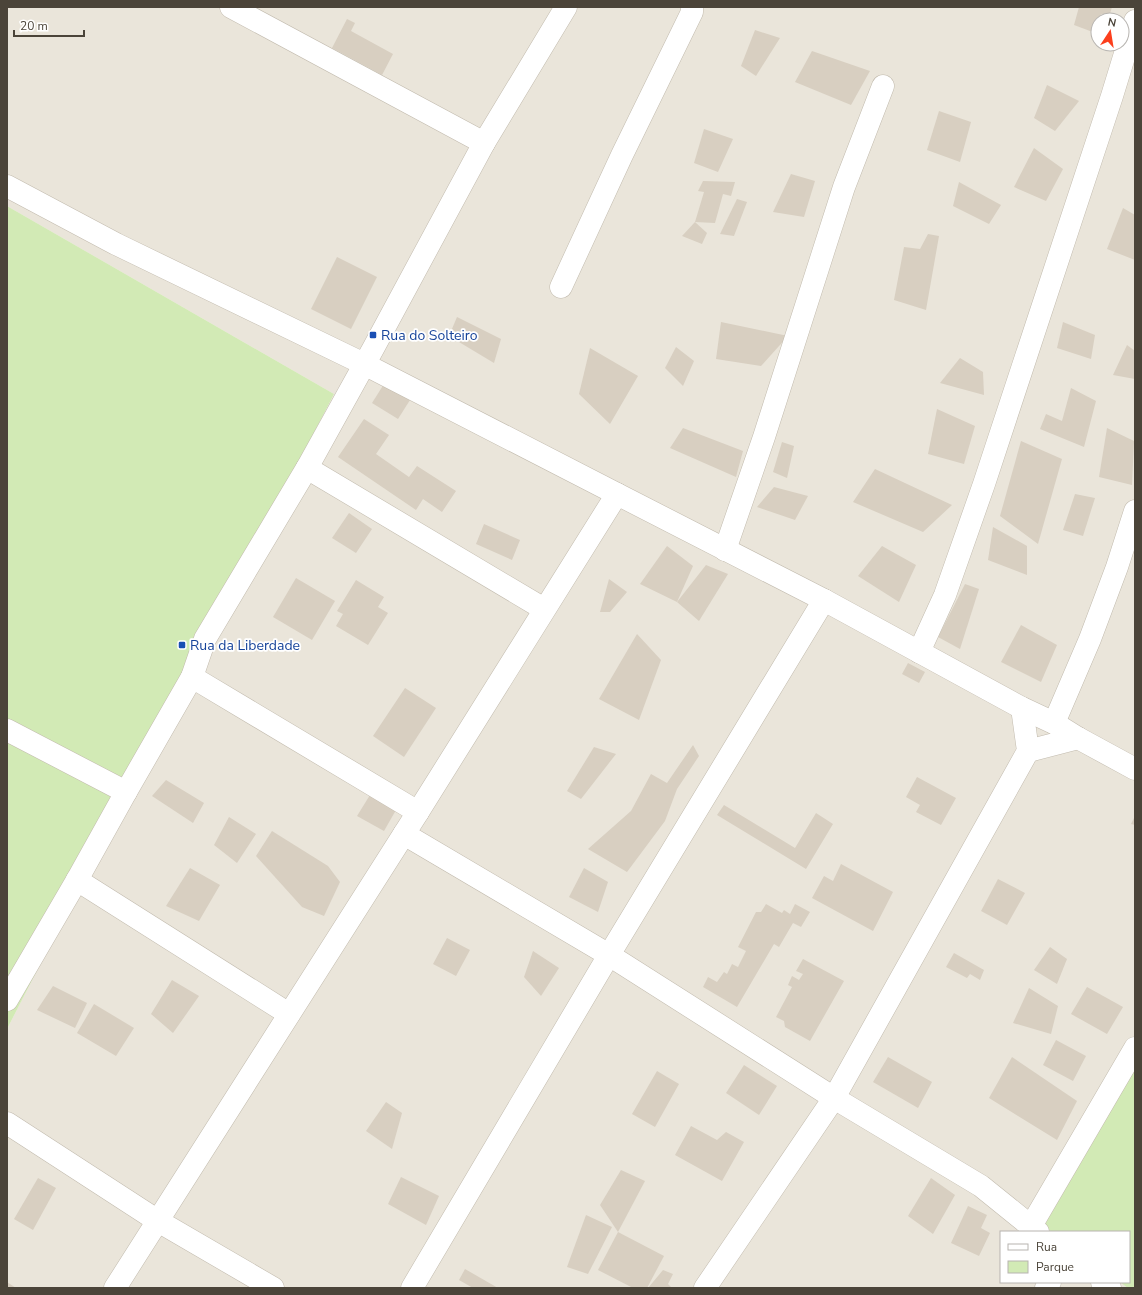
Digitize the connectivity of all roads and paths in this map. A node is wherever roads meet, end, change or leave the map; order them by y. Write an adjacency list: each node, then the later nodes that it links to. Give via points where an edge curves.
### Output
1 (232, 7): 6 (street)
2 (566, 7): 6 (street)
3 (692, 7): 8 (street, via 692,12)
4 (1135, 21): 16 (street, via 984,484 944,595)
5 (883, 86): 13 (street, via 844,188)
6 (484, 143): 9 (street)
7 (7, 186): 9 (street, via 116,244)
8 (561, 287)
9 (364, 364): 10 (street); 11 (street)
10 (307, 468): 15 (street); 17 (street, via 205,639)
11 (617, 494): 13 (street); 15 (street)
12 (1135, 511): 19 (street, via 1090,639)
13 (725, 550): 14 (street)
14 (824, 600): 16 (street); 28 (street)
15 (544, 609): 25 (street)
16 (919, 652): 18 (street)
17 (192, 677): 24 (street); 25 (street)
18 (1022, 708): 19 (street); 22 (street)
19 (1054, 723): 21 (street)
20 (7, 730): 24 (street)
21 (1078, 738): 22 (street); 23 (street)
22 (1028, 751): 32 (street)
23 (1135, 769)
24 (126, 792): 27 (street)
25 (418, 812): 26 (street)
26 (404, 834): 28 (street); 30 (street)
27 (77, 880): 29 (street); 30 (street)
28 (609, 955): 32 (street); 38 (street)
29 (7, 1000)
30 (289, 1014): 34 (street)
31 (1135, 1048): 35 (street)
32 (834, 1098): 35 (street, via 981,1186); 39 (street)
33 (7, 1123): 34 (street)
34 (158, 1221): 36 (street); 37 (street)
35 (1035, 1229)
36 (115, 1288)
37 (273, 1288)
38 (412, 1288)
39 (705, 1288)

